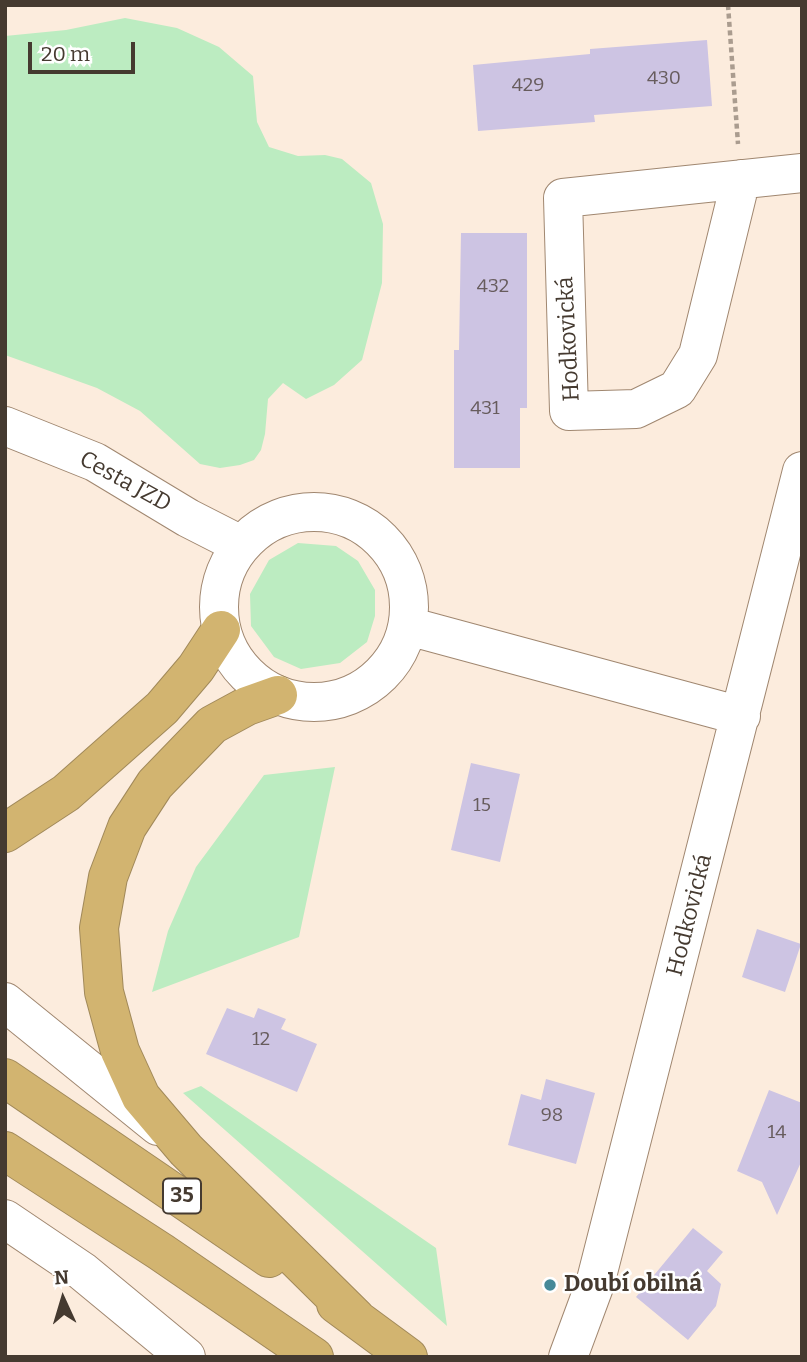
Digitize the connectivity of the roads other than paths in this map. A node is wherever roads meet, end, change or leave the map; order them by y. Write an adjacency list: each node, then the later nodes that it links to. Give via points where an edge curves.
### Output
1 (802, 173): 2 (street, Hodkovická)
2 (741, 180): 2 (street, Hodkovická, via 564,198 569,411 636,409 677,389 698,355)
3 (5, 426): 5 (street, Cesta JZD, via 95,462)
4 (802, 471): 9 (street, Hodkovická)
5 (241, 545): 6 (street, via 278,518 300,512 323,512 356,522 384,541 397,560 410,603); 7 (street, via 221,585)
6 (408, 626): 8 (street, via 387,669 348,696 302,702); 9 (street)
7 (221, 630): 8 (street, via 242,669); 10 (highway, via 162,708 66,793)
8 (278, 695): 13 (highway, via 212,725 155,784 127,827 108,877 99,928 104,992 120,1051 141,1097)
9 (741, 716): 20 (street, Hodkovická, via 595,1284)
10 (5, 833)
11 (5, 1002): 13 (street)
12 (5, 1078): 16 (highway, 35)
13 (186, 1150): 16 (highway)
14 (5, 1151): 18 (highway, 35)
15 (5, 1219): 17 (street, via 82,1271)
16 (356, 1318): 19 (highway, 35)
17 (186, 1357)
18 (314, 1357)
19 (408, 1357)
20 (568, 1357)

